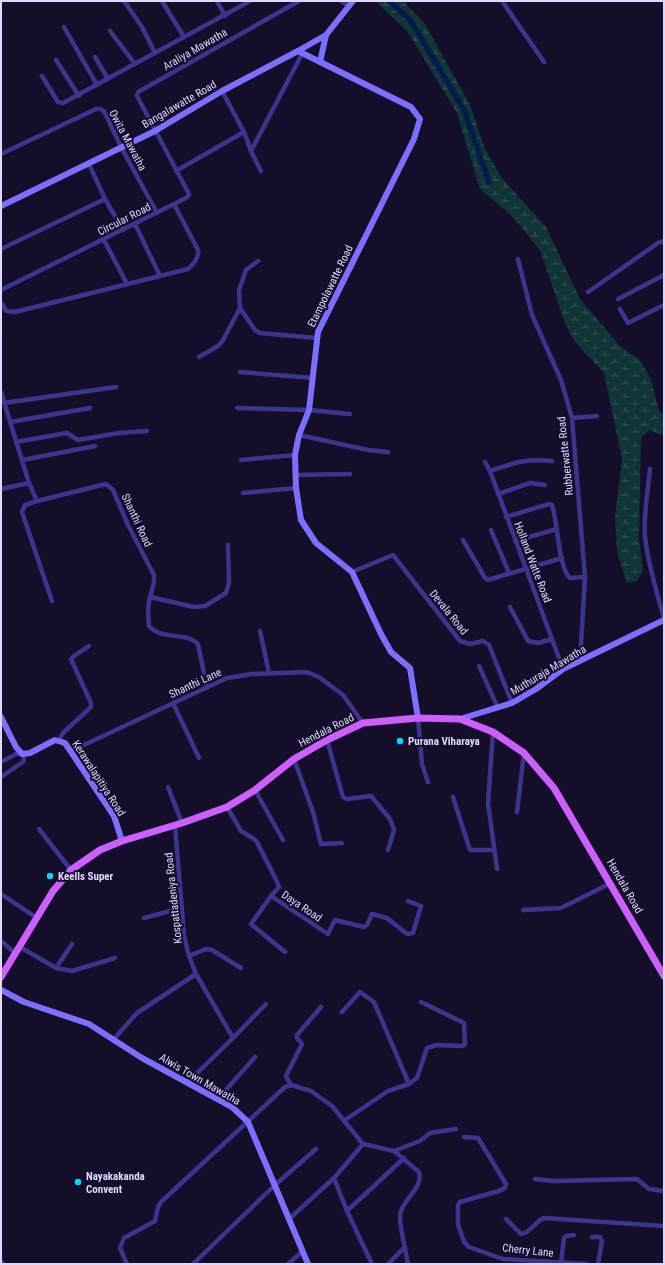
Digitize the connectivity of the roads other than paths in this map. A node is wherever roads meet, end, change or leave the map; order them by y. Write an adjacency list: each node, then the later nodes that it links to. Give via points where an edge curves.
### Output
1 (124, 1): 15 (street, via 142,27)
2 (162, 1): 14 (street)
3 (217, 1): 10 (street)
4 (250, 1): 10 (street)
5 (299, 1): 27 (street, Araliya Mawatha, via 138,92 137,96)
6 (341, 1): 9 (street)
7 (353, 1): 9 (street, Bangalawatte Road)
8 (502, 1): 20 (street)
9 (348, 6): 13 (street, Bangalawatte Road)
10 (225, 16): 14 (street)
11 (64, 26): 24 (street)
12 (110, 31): 21 (street)
13 (326, 35): 16 (street, Bangalawatte Road); 19 (street)
14 (184, 37): 15 (street)
15 (155, 53): 21 (street)
16 (300, 53): 19 (street, Etampolawatte Road); 25 (street, Bangalawatte Road); 30 (street)
17 (95, 57): 23 (street)
18 (56, 60): 26 (street)
19 (320, 62): 56 (street, Etampolawatte Road, via 411,107 420,119 414,139)
20 (544, 62)
21 (135, 64): 23 (street)
22 (42, 76): 26 (street, via 60,104)
23 (108, 79): 24 (street)
24 (97, 85): 26 (street)
25 (222, 91): 27 (street, Bangalawatte Road); 28 (street)
26 (79, 96)
27 (155, 131): 29 (street, Bangalawatte Road); 33 (street, Circular Road)
28 (244, 132): 30 (street); 33 (street)
29 (121, 147): 31 (street, Owita Mawatha, via 104,112 96,109); 32 (street, Bangalawatte Road); 38 (street, Owita Mawatha)
30 (251, 151): 34 (street)
31 (1, 154)
32 (89, 164): 35 (street); 37 (street, Bangalawatte Road)
33 (176, 171): 36 (street, Circular Road, via 189,195)
34 (261, 171)
35 (105, 199): 40 (street); 43 (street)
36 (174, 204): 38 (street, Circular Road); 47 (street, via 198,254 188,269)
37 (1, 206)
38 (157, 213): 39 (street, Circular Road)
39 (135, 224): 40 (street, Circular Road); 47 (street)
40 (123, 230): 41 (street, Circular Road)
41 (104, 240): 48 (street); 49 (street, Circular Road)
42 (664, 241): 50 (street)
43 (1, 249)
44 (518, 259): 68 (street, Rubberwatte Road, via 532,315 561,380)
45 (258, 261): 54 (street, via 246,270 239,290)
46 (664, 275): 51 (street)
47 (160, 276): 48 (street)
48 (128, 284): 52 (street, via 15,312 6,310)
49 (1, 289)
50 (588, 292)
51 (618, 299)
52 (1, 302)
53 (664, 305): 55 (street, via 628,323)
54 (240, 308): 56 (street, via 255,330 260,333); 57 (street, via 218,346)
55 (620, 309)
56 (316, 338): 59 (street, Etampolawatte Road)
57 (198, 357)
58 (240, 372): 59 (street)
59 (312, 378): 65 (street, Etampolawatte Road)
60 (116, 387): 62 (street)
61 (1, 392): 62 (street)
62 (4, 403): 69 (street)
63 (90, 408): 69 (street)
64 (237, 408): 65 (street)
65 (309, 410): 66 (street); 71 (street, Etampolawatte Road)
66 (350, 414)
67 (597, 416): 68 (street)
68 (572, 418): 101 (street, Rubberwatte Road)
69 (10, 422): 72 (street)
70 (147, 431): 72 (street, via 78,440 67,433)
71 (299, 435): 74 (street); 75 (street, Etampolawatte Road)
72 (16, 442): 76 (street)
73 (95, 446): 76 (street)
74 (388, 452)
75 (295, 455): 77 (street); 83 (street, Etampolawatte Road)
76 (22, 460): 84 (street)
77 (241, 460)
78 (552, 461): 81 (street, via 534,458)
79 (485, 462): 81 (street, Holland Watte Road)
80 (650, 469): 105 (street, via 645,536)
81 (490, 471): 89 (street, Holland Watte Road)
82 (350, 474): 83 (street)
83 (296, 475): 86 (street, Etampolawatte Road)
84 (29, 483): 87 (street); 90 (street)
85 (545, 485): 89 (street, via 530,483)
86 (296, 488): 88 (street); 99 (street, Etampolawatte Road, via 304,526 316,543)
87 (1, 490)
88 (243, 493)
89 (498, 494): 91 (street, Holland Watte Road)
90 (36, 501): 102 (street, Shanthi Road, via 110,485 154,575 155,584); 103 (street, via 25,505 22,512)
91 (506, 517): 92 (street, via 551,504); 95 (street, Holland Watte Road)
92 (557, 529): 95 (street); 97 (street)
93 (491, 530): 100 (street)
94 (464, 540): 100 (street, via 485,578 491,579)
95 (516, 541): 98 (street, Holland Watte Road)
96 (228, 545): 102 (street, via 230,583 226,593 205,606 194,607)
97 (562, 558): 98 (street); 101 (street, via 566,574 570,578)
98 (526, 568): 100 (street); 107 (street, Holland Watte Road)
99 (352, 572): 114 (street, Devala Road, via 393,555 460,641 470,644 483,641 489,645); 118 (street, Etampolawatte Road, via 380,634 392,652 410,668)
100 (509, 572)
101 (585, 577): 109 (street, Rubberwatte Road)
102 (150, 597): 113 (street, Shanthi Road, via 149,626 157,633 195,641 198,644)
103 (52, 601)
104 (510, 607): 107 (street, via 528,641 538,643)
105 (664, 619): 109 (street, Muthuraja Mawatha)
106 (260, 631): 112 (street)
107 (552, 639): 111 (street, Holland Watte Road)
108 (89, 646): 122 (street, via 72,659 92,703 91,707)
109 (580, 660): 111 (street, Muthuraja Mawatha)
110 (479, 666): 116 (street)
111 (564, 669): 114 (street, Muthuraja Mawatha)
112 (269, 673): 113 (street, Shanthi Lane, via 227,678); 120 (street, Shanthi Lane, via 307,672 319,677 343,695)
113 (207, 688): 115 (street, Shanthi Lane)
114 (512, 703): 116 (street, Muthuraja Mawatha)
115 (173, 704): 124 (street, Shanthi Lane); 127 (street)
116 (498, 708): 119 (street, Muthuraja Mawatha)
117 (1, 717): 125 (street, via 16,747)
118 (418, 718): 119 (main road, Hendala Road); 120 (main road, Hendala Road); 131 (street, via 422,764)
119 (460, 719): 121 (main road, Hendala Road)
120 (363, 723): 123 (main road, Hendala Road)
121 (493, 732): 126 (main road, Hendala Road); 143 (street, via 488,803)
122 (59, 740): 124 (street, Kerawalapitiya Road); 125 (street, Kerawalapitiya Road)
123 (327, 740): 128 (main road, Hendala Road); 142 (street, via 343,797 347,799 371,796 390,819 394,830)
124 (71, 751): 139 (street, Kerawalapitiya Road, via 114,816)
125 (23, 753): 129 (street); 130 (street, via 23,762)
126 (524, 753): 136 (street); 146 (main road, Hendala Road, via 554,788)
127 (199, 758)
128 (294, 759): 133 (main road, Hendala Road); 141 (street, via 313,812 321,844)
129 (1, 762)
130 (1, 778)
131 (428, 782)
132 (168, 787): 137 (street, Kospattadeniya Road)
133 (255, 790): 135 (main road, Hendala Road); 140 (street)
134 (453, 797): 143 (street, via 470,850)
135 (227, 807): 137 (main road, Hendala Road); 148 (street, Daya Road, via 241,831 257,842 272,875 279,884)
136 (517, 812)
137 (178, 824): 139 (main road, Hendala Road); 150 (street, Kospattadeniya Road)
138 (39, 829): 145 (street)
139 (122, 840): 145 (main road, Hendala Road, via 100,850)
140 (283, 840)
141 (342, 843)
142 (388, 850)
143 (494, 850): 144 (street)
144 (497, 869)
145 (71, 870): 152 (main road, Hendala Road, via 53,891)
146 (611, 884): 151 (street, via 561,908); 164 (main road, Hendala Road)
147 (1, 894): 152 (street)
148 (271, 896): 149 (street, Daya Road, via 328,934 335,920 364,927 372,914 387,918 411,935 421,906); 157 (street, via 251,924)
149 (408, 902)
150 (181, 908): 153 (street); 159 (street, Kospattadeniya Road)
151 (523, 910)
152 (37, 918): 156 (main road, Hendala Road)
153 (144, 918)
154 (1, 941): 158 (street)
155 (72, 944): 161 (street)
156 (20, 947): 158 (main road, Hendala Road); 161 (street)
157 (285, 952)
158 (16, 954): 165 (main road, Hendala Road)
159 (189, 956): 162 (street, via 206,949 212,950); 163 (street, Kospattadeniya Road)
160 (115, 958): 161 (street, via 72,972)
161 (56, 968)
162 (241, 968)
163 (196, 974): 171 (street, Kospattadeniya Road); 172 (street, via 137,1013)
164 (664, 976)
165 (1, 977)
166 (1, 990): 172 (street, Alwis Town Mawatha, via 24,1002 89,1024)
167 (421, 1002): 175 (street, via 464,1023 465,1044 459,1047 437,1045 427,1048 417,1078)
168 (266, 1004): 171 (street)
169 (321, 1007): 176 (street, via 297,1035 302,1044 286,1076)
170 (342, 1012): 175 (street, via 360,992 374,1002)
171 (232, 1038): 174 (street)
172 (113, 1040): 174 (street, Alwis Town Mawatha)
173 (255, 1057): 177 (street)
174 (187, 1083): 177 (street, Alwis Town Mawatha)
175 (409, 1084): 178 (street, via 388,1091)
176 (292, 1085): 178 (street, via 316,1095 332,1106); 179 (street, via 285,1087)
177 (218, 1099): 179 (street, Alwis Town Mawatha, via 232,1107)
178 (345, 1120): 182 (street)
179 (248, 1122): 188 (street, Alwis Town Mawatha); 201 (street, via 162,1201 155,1221 124,1238 120,1248)
180 (456, 1129): 184 (street, via 430,1133 420,1142)
181 (464, 1137): 199 (street, Cherry Lane, via 478,1138 506,1184 505,1188 499,1191 460,1202 458,1224 464,1242 468,1247 503,1258)
182 (363, 1144): 184 (street); 186 (street)
183 (316, 1149): 188 (street)
184 (394, 1151): 185 (street)
185 (404, 1158): 190 (street); 196 (street, via 419,1172 420,1177 402,1206 400,1215)
186 (334, 1178): 190 (street); 191 (street)
187 (535, 1179): 189 (street, via 554,1182 637,1179 649,1189)
188 (275, 1185): 191 (street, Alwis Town Mawatha); 202 (street)
189 (664, 1191)
190 (347, 1211): 205 (street)
191 (289, 1219): 197 (street, Alwis Town Mawatha)
192 (506, 1219): 193 (street, via 521,1234 528,1232 544,1218)
193 (664, 1226)
194 (574, 1235): 199 (street, via 564,1238)
195 (592, 1237): 209 (street, via 600,1237 602,1241)
196 (405, 1247): 206 (street); 207 (street)
197 (302, 1251): 203 (street); 204 (street, Alwis Town Mawatha)
198 (1, 1261): 200 (street)
199 (561, 1262): 208 (street, Cherry Lane)
200 (3, 1264)
201 (127, 1264)
202 (193, 1264)
203 (288, 1264)
204 (308, 1264)
205 (372, 1264)
206 (388, 1264)
207 (408, 1264)
208 (586, 1264)
209 (598, 1264)

